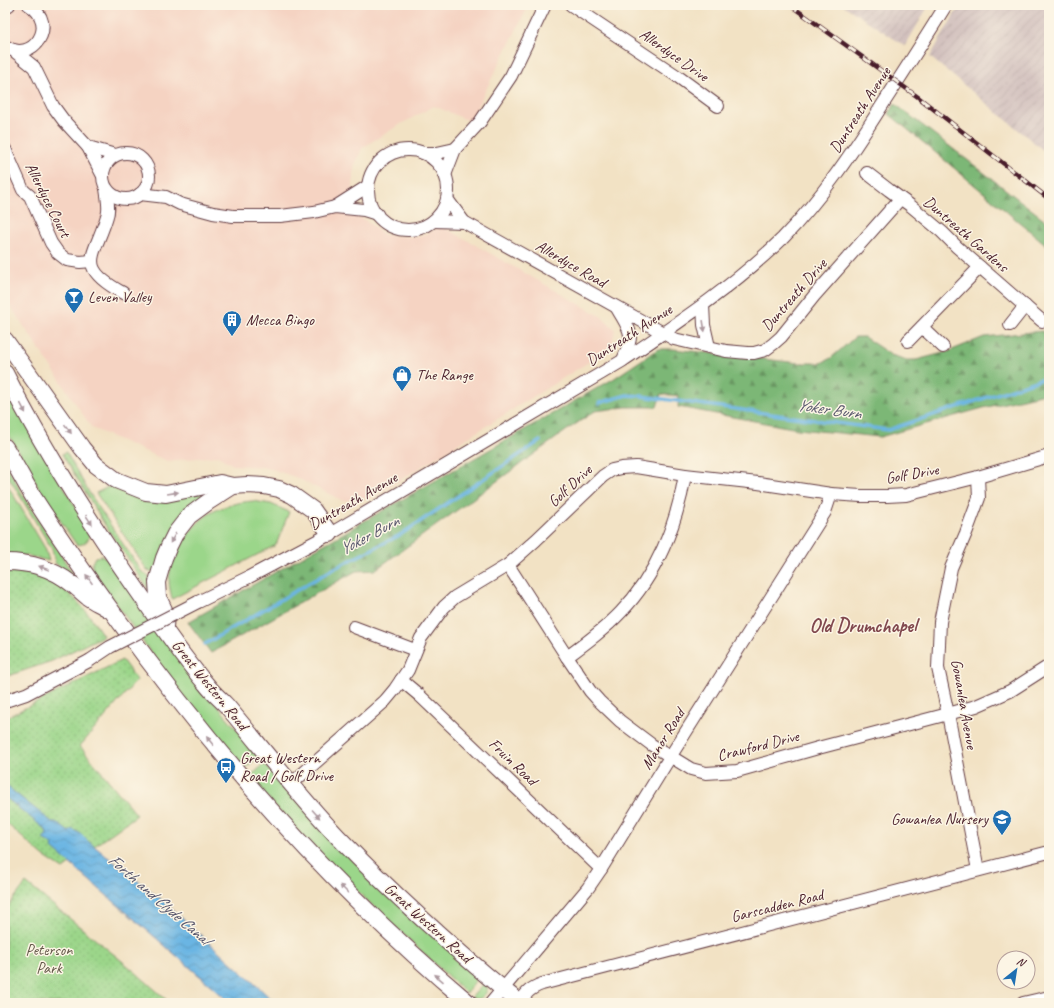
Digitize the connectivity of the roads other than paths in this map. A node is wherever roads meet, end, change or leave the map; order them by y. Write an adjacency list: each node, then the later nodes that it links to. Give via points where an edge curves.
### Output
1 (9, 5): 6 (street)
2 (29, 5): 7 (street, via 39,13 43,24 42,35)
3 (545, 5): 13 (street, via 510,76 480,122)
4 (571, 5): 10 (street, Allerdyce Drive)
5 (946, 5): 35 (street, Duntreath Avenue, via 853,150 813,203 782,238)
6 (5, 8)
7 (37, 43): 8 (street, via 26,50); 9 (street)
8 (9, 48): 9 (street)
9 (34, 67): 11 (street, via 53,106)
10 (718, 106)
11 (88, 147): 15 (street, Allerdyce Road); 17 (street)
12 (5, 149): 32 (street, Allerdyce Court, via 23,190 30,196 58,253 67,260)
13 (455, 149): 14 (street); 18 (street)
14 (422, 153): 18 (street, via 438,164); 20 (street, via 398,151 384,158 373,171)
15 (115, 155): 17 (street, via 106,162); 19 (street, Allerdyce Road, via 127,152 139,156 147,167)
16 (867, 173): 24 (street, Duntreath Gardens)
17 (102, 174): 21 (street)
18 (445, 175): 26 (street, via 448,187)
19 (149, 176): 22 (street, via 148,183); 23 (street, Allerdyce Road)
20 (368, 186): 27 (street, Allerdyce Road); 28 (street, via 371,204)
21 (106, 188): 25 (street, via 115,196); 29 (street, Allerdyce Court)
22 (140, 194): 23 (street, Allerdyce Road); 25 (street, Allerdyce Road)
23 (166, 197): 27 (street, Allerdyce Road, via 180,204 213,213 246,217 314,212)
24 (900, 198): 33 (street, Duntreath Gardens); 44 (street, Duntreath Drive, via 773,344 754,353)
25 (127, 199): 29 (street, Allerdyce Court)
26 (447, 200): 30 (street, via 444,209); 31 (street, Allerdyce Road)
27 (335, 206): 28 (street, Allerdyce Road)
28 (376, 214): 30 (street, Allerdyce Road, via 386,223 399,229 416,229)
29 (108, 215): 32 (street, Allerdyce Court, via 94,247)
30 (434, 221): 31 (street, Allerdyce Road)
31 (464, 222): 37 (street, Allerdyce Road)
32 (92, 261): 34 (street, via 100,279)
33 (980, 267): 36 (street, Duntreath Gardens); 40 (street)
34 (123, 292)
35 (703, 305): 41 (street, Duntreath Avenue); 44 (street, one-way to 44)
36 (1025, 306): 38 (street, Duntreath Gardens); 39 (street)
37 (617, 308): 41 (street, Allerdyce Road); 46 (street, via 631,334 630,344)
38 (1042, 321)
39 (1010, 325)
40 (922, 327): 43 (street); 45 (street)
41 (663, 334): 44 (street, Duntreath Drive); 46 (street, Duntreath Avenue)
42 (5, 340): 52 (main road, one-way to 52, via 82,448 96,465 116,480 156,494 220,483)
43 (908, 341)
44 (708, 347)
45 (943, 347)
46 (622, 361): 54 (street, Duntreath Avenue)
47 (5, 373): 59 (main road, Great Western Road, one-way to 59, via 76,500)
48 (5, 447): 57 (main road, Great Western Road, one-way to 48, via 34,498)
49 (1049, 456): 51 (street, Golf Drive)
50 (685, 476): 53 (street, Golf Drive); 56 (street, Golf Drive, via 636,468 612,470); 61 (street, via 667,540 644,582 623,611 607,627)
51 (978, 477): 53 (street, Golf Drive, via 906,495); 65 (street, Gowanlea Avenue, via 979,498 951,568 940,622 938,668)
52 (233, 486): 54 (main road, via 264,486 292,495 313,510); 59 (main road, one-way to 59, via 190,516 169,546 157,582 158,597 166,614)
53 (831, 494): 66 (street, Manor Road, via 825,512)
54 (330, 534): 64 (street, Duntreath Avenue, bridge, via 130,636 26,694)
55 (5, 562): 57 (main road, one-way to 55, via 88,598 50,570 34,564)
56 (508, 565): 60 (street, Golf Drive, via 455,597 444,607 430,624); 61 (street, Crawford Drive)
57 (112, 610): 73 (main road, Great Western Road, one-way to 57, via 382,926 246,783 149,662)
58 (354, 627): 60 (street)
59 (165, 629): 67 (main road, Great Western Road, via 207,686 224,703)
60 (415, 650): 63 (street, Golf Drive, via 408,670)
61 (567, 657): 66 (street, Crawford Drive, via 590,691 609,712)
62 (1049, 666): 65 (street, Crawford Drive, via 1010,691 976,706)
63 (401, 680): 67 (street, Golf Drive, via 385,701); 69 (street, Fruin Road, via 420,695)
64 (5, 701)
65 (948, 714): 66 (street, Crawford Drive, via 737,771 706,774); 70 (street, Gowanlea Avenue)
66 (670, 757): 69 (street, Manor Road)
67 (290, 785): 71 (main road, Great Western Road, one-way to 71, via 338,838 406,904)
68 (1049, 852): 70 (street, Garscadden Road)
69 (601, 869): 71 (street, Manor Road)
70 (978, 870): 75 (street, Garscadden Road, via 542,984 532,987)
71 (503, 989): 74 (street, Manor Road); 75 (main road, Great Western Road)
72 (1049, 997): 76 (street)
73 (469, 1003)
74 (491, 1003)
75 (520, 1003)
76 (1024, 1003)

